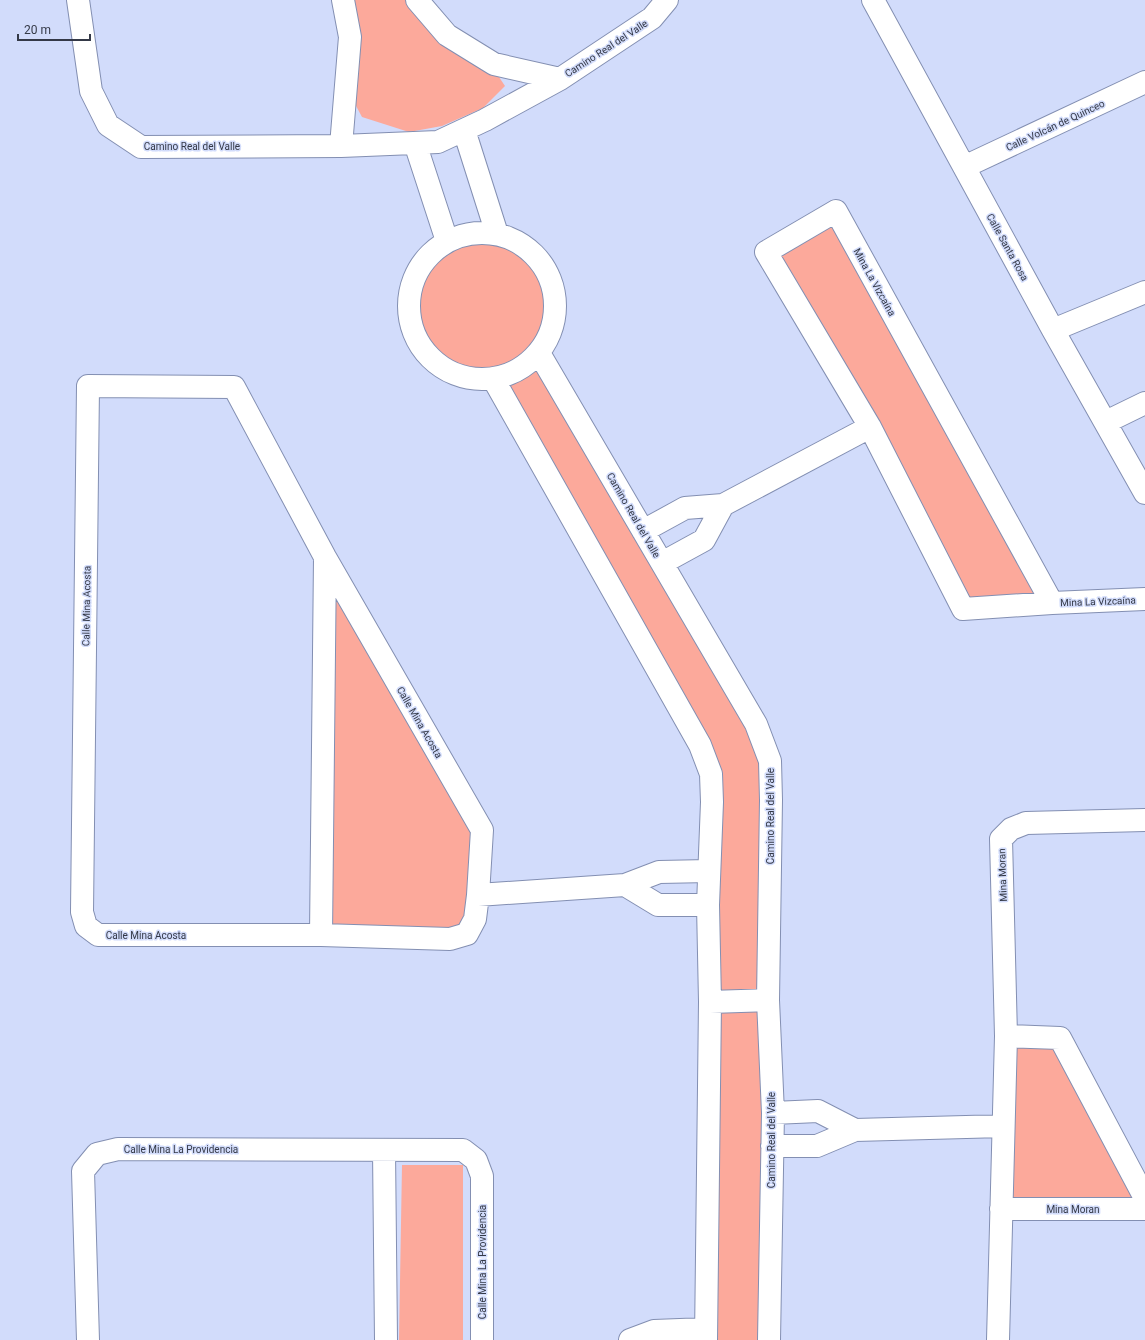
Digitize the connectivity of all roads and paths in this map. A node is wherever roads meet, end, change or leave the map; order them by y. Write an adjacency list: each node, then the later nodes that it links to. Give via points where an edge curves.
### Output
1 (78, 0): 10 (street, Camino Real del Valle, via 91,91 108,125 141,146)
2 (343, 0): 10 (street, via 350,37)
3 (417, 0): 6 (street, Camino Real del Valle, via 447,34 494,64)
4 (667, 0): 6 (street, Camino Real del Valle, via 652,18)
5 (873, 0): 11 (street, Calle Santa Rosa)
6 (560, 78): 8 (street, Camino Real del Valle)
7 (1145, 82): 11 (street, Calle Volcán de Quinceo)
8 (464, 130): 9 (street, Camino Real del Valle, via 438,142); 12 (street)
9 (415, 143): 10 (street, Camino Real del Valle); 13 (street)
10 (341, 146)
11 (964, 167): 15 (street, Calle Santa Rosa)
12 (497, 234): 13 (street, via 470,233); 16 (street, via 514,239 532,251 546,269 554,290 556,311 550,334)
13 (447, 241): 17 (street, via 431,253 418,270 410,291 409,313 414,334 425,352 442,367 461,376)
14 (1145, 292): 15 (street)
15 (1053, 330): 19 (street, Calle Santa Rosa)
16 (539, 353): 17 (street, via 523,366); 23 (street, Camino Real del Valle)
17 (494, 380): 29 (street, via 700,745 711,774)
18 (1145, 403): 19 (street)
19 (1106, 422): 21 (street, Calle Santa Rosa)
20 (870, 427): 22 (street); 27 (street, Mina La Vizcaína, via 963,609); 27 (street, Mina La Vizcaína, via 766,252 836,211)
21 (1145, 493)
22 (723, 505): 23 (street, via 685,508); 25 (street, via 704,540)
23 (643, 531): 25 (street, Camino Real del Valle)
24 (325, 557): 31 (street, Calle Mina Acosta, via 482,830); 33 (street, Calle Mina Acosta); 33 (street, Calle Mina Acosta, via 234,387 88,386 82,912 86,926 98,935)
25 (662, 563): 34 (street, Camino Real del Valle, via 756,724 770,762)
26 (1145, 599): 27 (street, Mina La Vizcaína)
27 (1052, 603)
28 (1145, 820): 36 (street, Mina Moran, via 1026,823 1012,829 1001,839)
29 (709, 871): 30 (street, via 658,872); 32 (street)
30 (625, 885): 31 (street); 32 (street, via 658,905)
31 (478, 895): 33 (street, Calle Mina Acosta, via 475,919 467,934 450,939)
32 (708, 905): 35 (street)
33 (321, 935)
34 (768, 1000): 35 (street); 37 (street, Camino Real del Valle)
35 (710, 1002): 45 (street)
36 (1006, 1036): 38 (street, Mina Moran); 42 (street, via 1060,1038)
37 (773, 1113): 39 (street, via 818,1111); 40 (street, Camino Real del Valle)
38 (1003, 1126): 39 (street); 43 (street, Mina Moran)
39 (854, 1130): 40 (street, via 817,1146)
40 (772, 1146): 50 (street, Camino Real del Valle)
41 (384, 1150): 46 (street, Calle Mina La Providencia, via 118,1149 97,1154 83,1171); 47 (street); 48 (street, Calle Mina La Providencia, via 463,1150 476,1160 482,1176)
42 (1145, 1198)
43 (1001, 1209): 44 (street, Mina Moran); 51 (street, Mina Moran)
44 (1145, 1209)
45 (706, 1334): 49 (street, via 654,1331)
46 (88, 1340)
47 (386, 1340)
48 (482, 1340)
49 (630, 1340)
50 (769, 1340)
51 (998, 1340)

